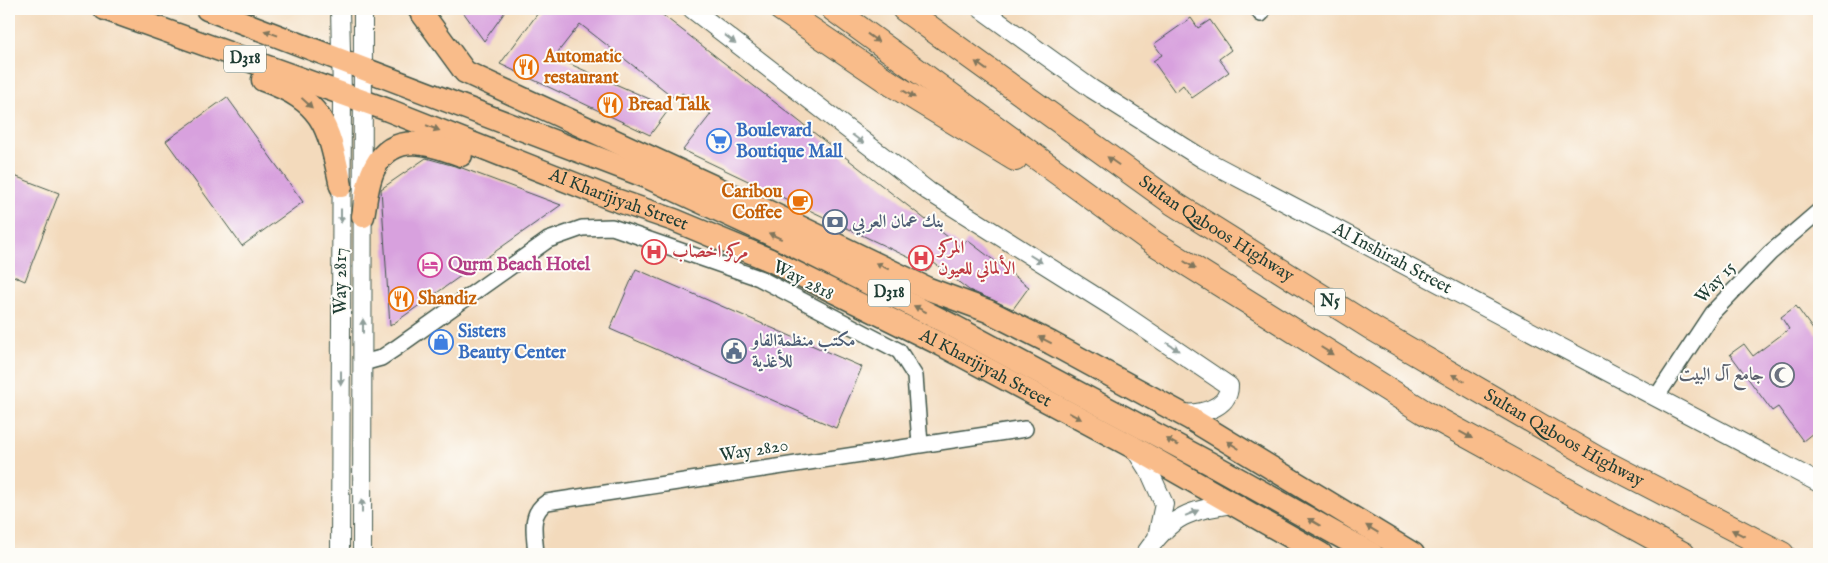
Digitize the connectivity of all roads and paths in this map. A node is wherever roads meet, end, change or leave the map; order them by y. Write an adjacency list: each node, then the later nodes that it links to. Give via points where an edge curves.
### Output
1 (105, 9): 11 (main road, Al Kharijiyah Street / D318)
2 (207, 9): 12 (main road, Al Kharijiyah Street / D318, one-way to 2)
3 (340, 9): 12 (street, Way 2817)
4 (364, 9): 13 (street, Way 2817)
5 (420, 9): 23 (main road, one-way to 5, via 988,311 934,291 465,72)
6 (692, 9): 25 (street, one-way to 25, via 928,191 1114,308 1229,386 1219,404 1206,411 1195,414)
7 (781, 9): 20 (highway, one-way to 20, via 893,85)
8 (833, 9): 20 (highway, N5, one-way to 20)
9 (904, 9): 40 (highway, Sultan Qaboos Highway / N5, one-way to 9, via 1596,458 1372,328 1173,203)
10 (981, 9): 24 (street, Al Inshirah Street, via 1092,89 1203,159)
11 (171, 33): 14 (main road, Al Kharijiyah Street / D318); 16 (main road, one-way to 16, via 306,101 321,118 330,136)
12 (341, 59): 13 (main road, Al Kharijiyah Street / D318); 14 (street, Way 2817)
13 (364, 68): 15 (street, Way 2817); 21 (main road, Al Kharijiyah Street / D318, one-way to 13, via 779,238 647,177)
14 (342, 94): 15 (main road, Al Kharijiyah Street / D318); 16 (street, Way 2817)
15 (363, 101): 17 (main road, Al Kharijiyah Street / D318, one-way to 17); 19 (street, Way 2817)
16 (341, 186): 32 (street, Way 2817, one-way to 32)
17 (610, 198): 19 (main road, via 558,190 432,144 412,142 397,145 383,154 374,168); 28 (main road, Al Kharijiyah Street / D318, one-way to 28, via 674,220 770,260 942,345)
18 (1819, 211): 24 (street, Way 15, via 1770,253 1712,313)
19 (364, 216): 22 (street, Way 2817, one-way to 19)
20 (1154, 243): 39 (highway, N5, one-way to 39, via 1424,412)
21 (955, 327): 23 (main road, via 978,328 1053,361); 37 (main road, Al Kharijiyah Street / D318, one-way to 21)
22 (363, 362): 27 (street, Way 2818, via 380,358 396,348 548,240 582,228 612,227 759,278 899,351 915,376); 33 (street, Way 2817, one-way to 22)
23 (1106, 373): 25 (main road)
24 (1657, 396): 29 (street, Al Inshirah Street)
25 (1179, 412): 38 (main road, one-way to 25)
26 (1025, 429): 27 (street, Way 2820)
27 (920, 444): 34 (street, Way 2820, via 547,502 533,517)
28 (1133, 446): 30 (main road, Al Kharijiyah Street / D318); 31 (street, via 1164,504)
29 (1819, 483)
30 (1234, 504): 31 (street, one-way to 30, via 1194,510); 36 (main road, Al Kharijiyah Street / D318)
31 (1157, 537): 35 (street)
32 (340, 554)
33 (362, 554)
34 (536, 554)
35 (1145, 554)
36 (1321, 554)
37 (1372, 554)
38 (1414, 554)
39 (1683, 554)
40 (1782, 554)

